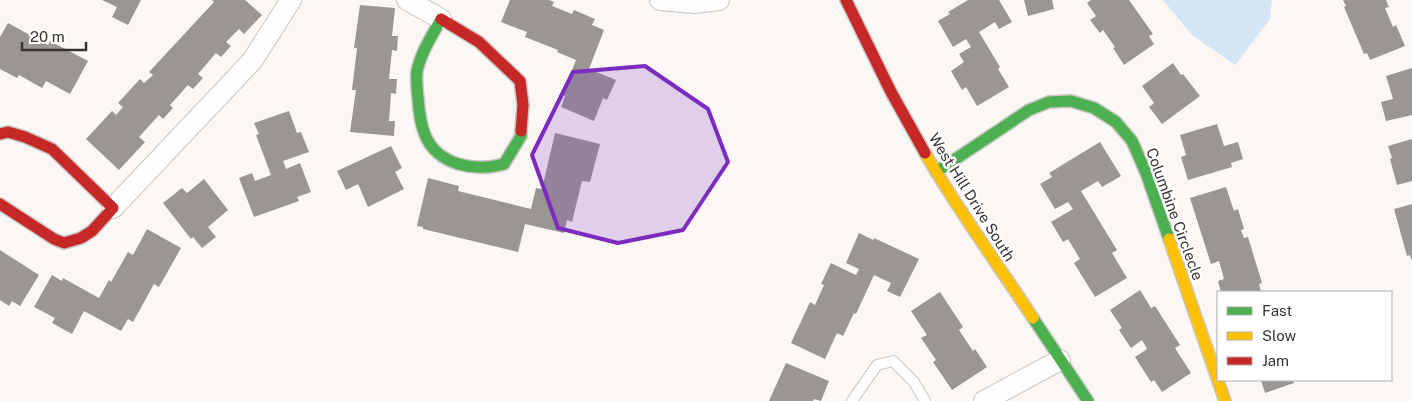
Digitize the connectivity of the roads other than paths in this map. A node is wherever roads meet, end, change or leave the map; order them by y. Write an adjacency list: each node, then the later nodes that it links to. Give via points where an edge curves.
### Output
1 (291, 0): 10 (street, via 252,61)
2 (407, 0): 6 (street)
3 (660, 0): 4 (street, via 694,4)
4 (719, 0)
5 (846, 0): 8 (street, West Hill Drive South, via 891,92)
6 (441, 19): 6 (street, via 479,42 520,81 523,105 521,136 504,164 476,168 455,163 439,154 426,136 419,115 417,72)
7 (0, 134): 10 (street, via 8,132 52,148)
8 (936, 172): 11 (street, West Hill Drive South); 12 (street, Columbine Circlecle, via 1029,110 1049,102 1071,101 1094,108 1116,122 1132,142 1146,172)
9 (0, 204): 10 (street, via 64,243 92,232)
10 (113, 208)
11 (1060, 360): 16 (street); 17 (street, West Hill Drive South)
12 (1217, 378)
13 (1218, 381): 18 (street, Columbine Circlecle)
14 (852, 401): 15 (lane, via 877,366 894,361 914,382)
15 (925, 401)
16 (984, 401)
17 (1088, 401)
18 (1225, 401)

